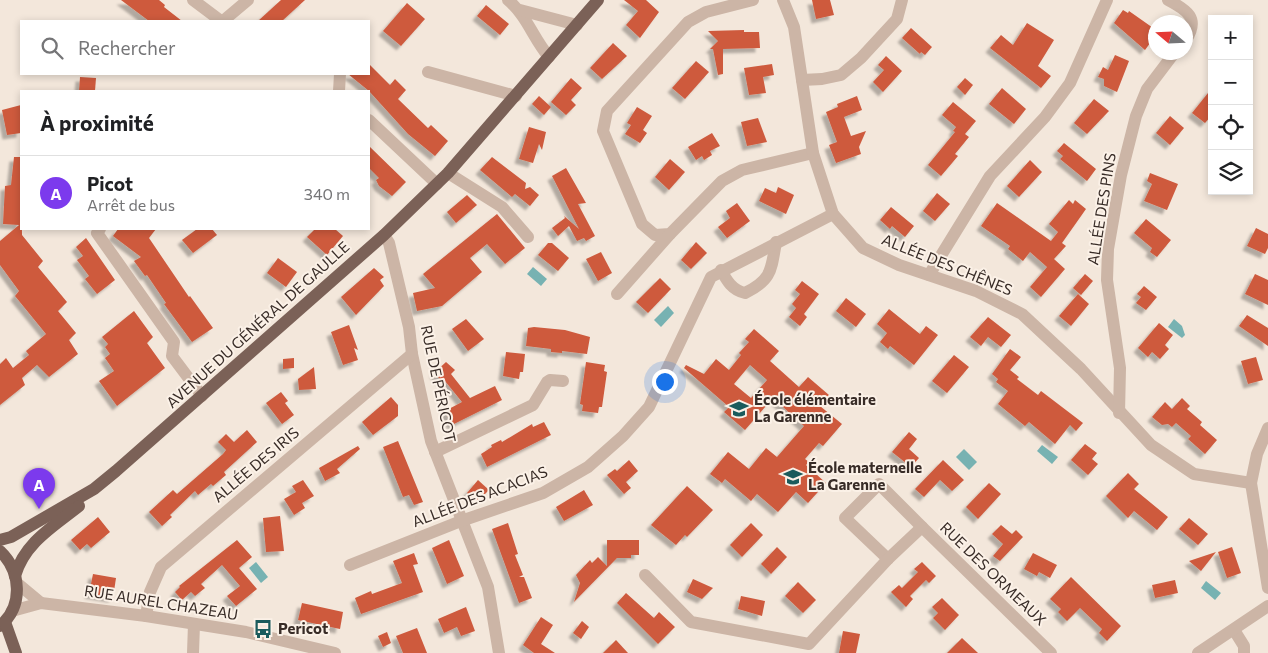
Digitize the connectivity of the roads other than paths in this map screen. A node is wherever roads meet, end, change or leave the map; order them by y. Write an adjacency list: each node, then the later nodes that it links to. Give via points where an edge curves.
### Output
1 (193, 0): 12 (street)
2 (248, 0): 13 (street)
3 (508, 0): 10 (street)
4 (598, 0): 14 (main road, AVENUE DU GÉNÉRAL DE GAULLE)
5 (753, 0): 28 (street, via 706,12 688,22 606,111 603,131 642,224 655,235)
6 (783, 0): 19 (street, ALLÉE DES CHÊNES, via 794,27)
7 (902, 0): 19 (street, via 897,19 841,75)
8 (1107, 0): 33 (street, via 1070,83 1045,117 990,176)
9 (1168, 0): 11 (street, via 1187,10)
10 (520, 10): 14 (street); 15 (street)
11 (1189, 15)
12 (221, 20)
13 (223, 20)
14 (577, 25): 15 (main road, AVENUE DU GÉNÉRAL DE GAULLE)
15 (549, 57): 21 (main road, AVENUE DU GÉNÉRAL DE GAULLE)
16 (1169, 60): 38 (street, ALLÉE DES PINS, via 1148,89 1136,116 1121,175 1108,249 1107,280 1120,368)
17 (428, 72): 21 (street)
18 (340, 75): 20 (street)
19 (802, 80): 23 (street, ALLÉE DES CHÊNES)
20 (339, 90)
21 (516, 96): 24 (main road, AVENUE DU GÉNÉRAL DE GAULLE)
22 (370, 121): 25 (street)
23 (813, 153): 26 (street, ALLÉE DES CHÊNES); 28 (street, via 742,170 722,181)
24 (448, 173): 25 (main road, AVENUE DU GÉNÉRAL DE GAULLE); 30 (street, via 502,207)
25 (437, 184): 29 (main road, AVENUE DU GÉNÉRAL DE GAULLE)
26 (833, 214): 31 (street, ALLÉE DES ACACIAS); 33 (street, ALLÉE DES CHÊNES, via 863,248)
27 (99, 230): 37 (street, via 97,233 174,342 172,356)
28 (670, 234): 34 (street)
29 (384, 235): 35 (street, RUE DE PÉRICOT, via 389,243 409,327); 37 (main road, AVENUE DU GÉNÉRAL DE GAULLE)
30 (528, 237)
31 (776, 242): 32 (street, ALLÉE DES ACACIAS); 32 (street, via 766,280 745,294 728,283)
32 (721, 270): 43 (street, ALLÉE DES ACACIAS, via 711,277 649,407 624,436 588,467 543,493)
33 (929, 275): 38 (street, ALLÉE DES CHÊNES, via 976,291 1022,314 1081,369)
34 (617, 294)
35 (412, 354): 40 (street, RUE DE PÉRICOT); 55 (street, ALLÉE DES IRIS, via 161,567 150,592)
36 (563, 381): 40 (street, via 550,380 533,405)
37 (202, 396): 42 (main road, AVENUE DU GÉNÉRAL DE GAULLE)
38 (1119, 413): 41 (street, ALLÉE DES CHÊNES, via 1151,446 1194,474)
39 (1268, 428): 41 (street, via 1257,454)
40 (435, 452): 43 (street, RUE DE PÉRICOT)
41 (1251, 482): 51 (street)
42 (94, 489): 45 (main road, AVENUE DU GÉNÉRAL DE GAULLE, via 11,537); 50 (main road, AVENUE DU GÉNÉRAL DE GAULLE, via 83,503 38,538 19,562)
43 (461, 521): 48 (street, ALLÉE DES ACACIAS); 63 (street, RUE DE PÉRICOT, via 488,587)
44 (922, 527): 47 (street, RUE DES ORMEAUX); 47 (street, via 879,484 845,518); 64 (street, RUE DES ORMEAUX)
45 (0, 540)
46 (0, 551): 50 (main road, via 14,568)
47 (888, 559): 59 (street, RUE DES ORMEAUX)
48 (350, 565)
49 (645, 575): 59 (street, RUE DES ORMEAUX, via 691,622)
50 (16, 579): 52 (street); 54 (main road, AVENUE DU GÉNÉRAL DE GAULLE, via 17,598)
51 (1268, 588)
52 (41, 603): 54 (street, RUE AUREL CHAZEAU); 55 (street, RUE AUREL CHAZEAU)
53 (1268, 606): 58 (street)
54 (12, 610): 56 (main road, AVENUE DU GÉNÉRAL DE GAULLE)
55 (146, 616): 57 (street, RUE AUREL CHAZEAU)
56 (2, 624): 60 (main road)
57 (194, 624): 61 (street); 62 (street, RUE AUREL CHAZEAU, via 246,632)
58 (1234, 630): 65 (street); 66 (street, via 1244,646)
59 (808, 648)
60 (16, 653)
61 (193, 653)
62 (334, 653)
63 (499, 653)
64 (1051, 653)
65 (1198, 653)
66 (1244, 653)

